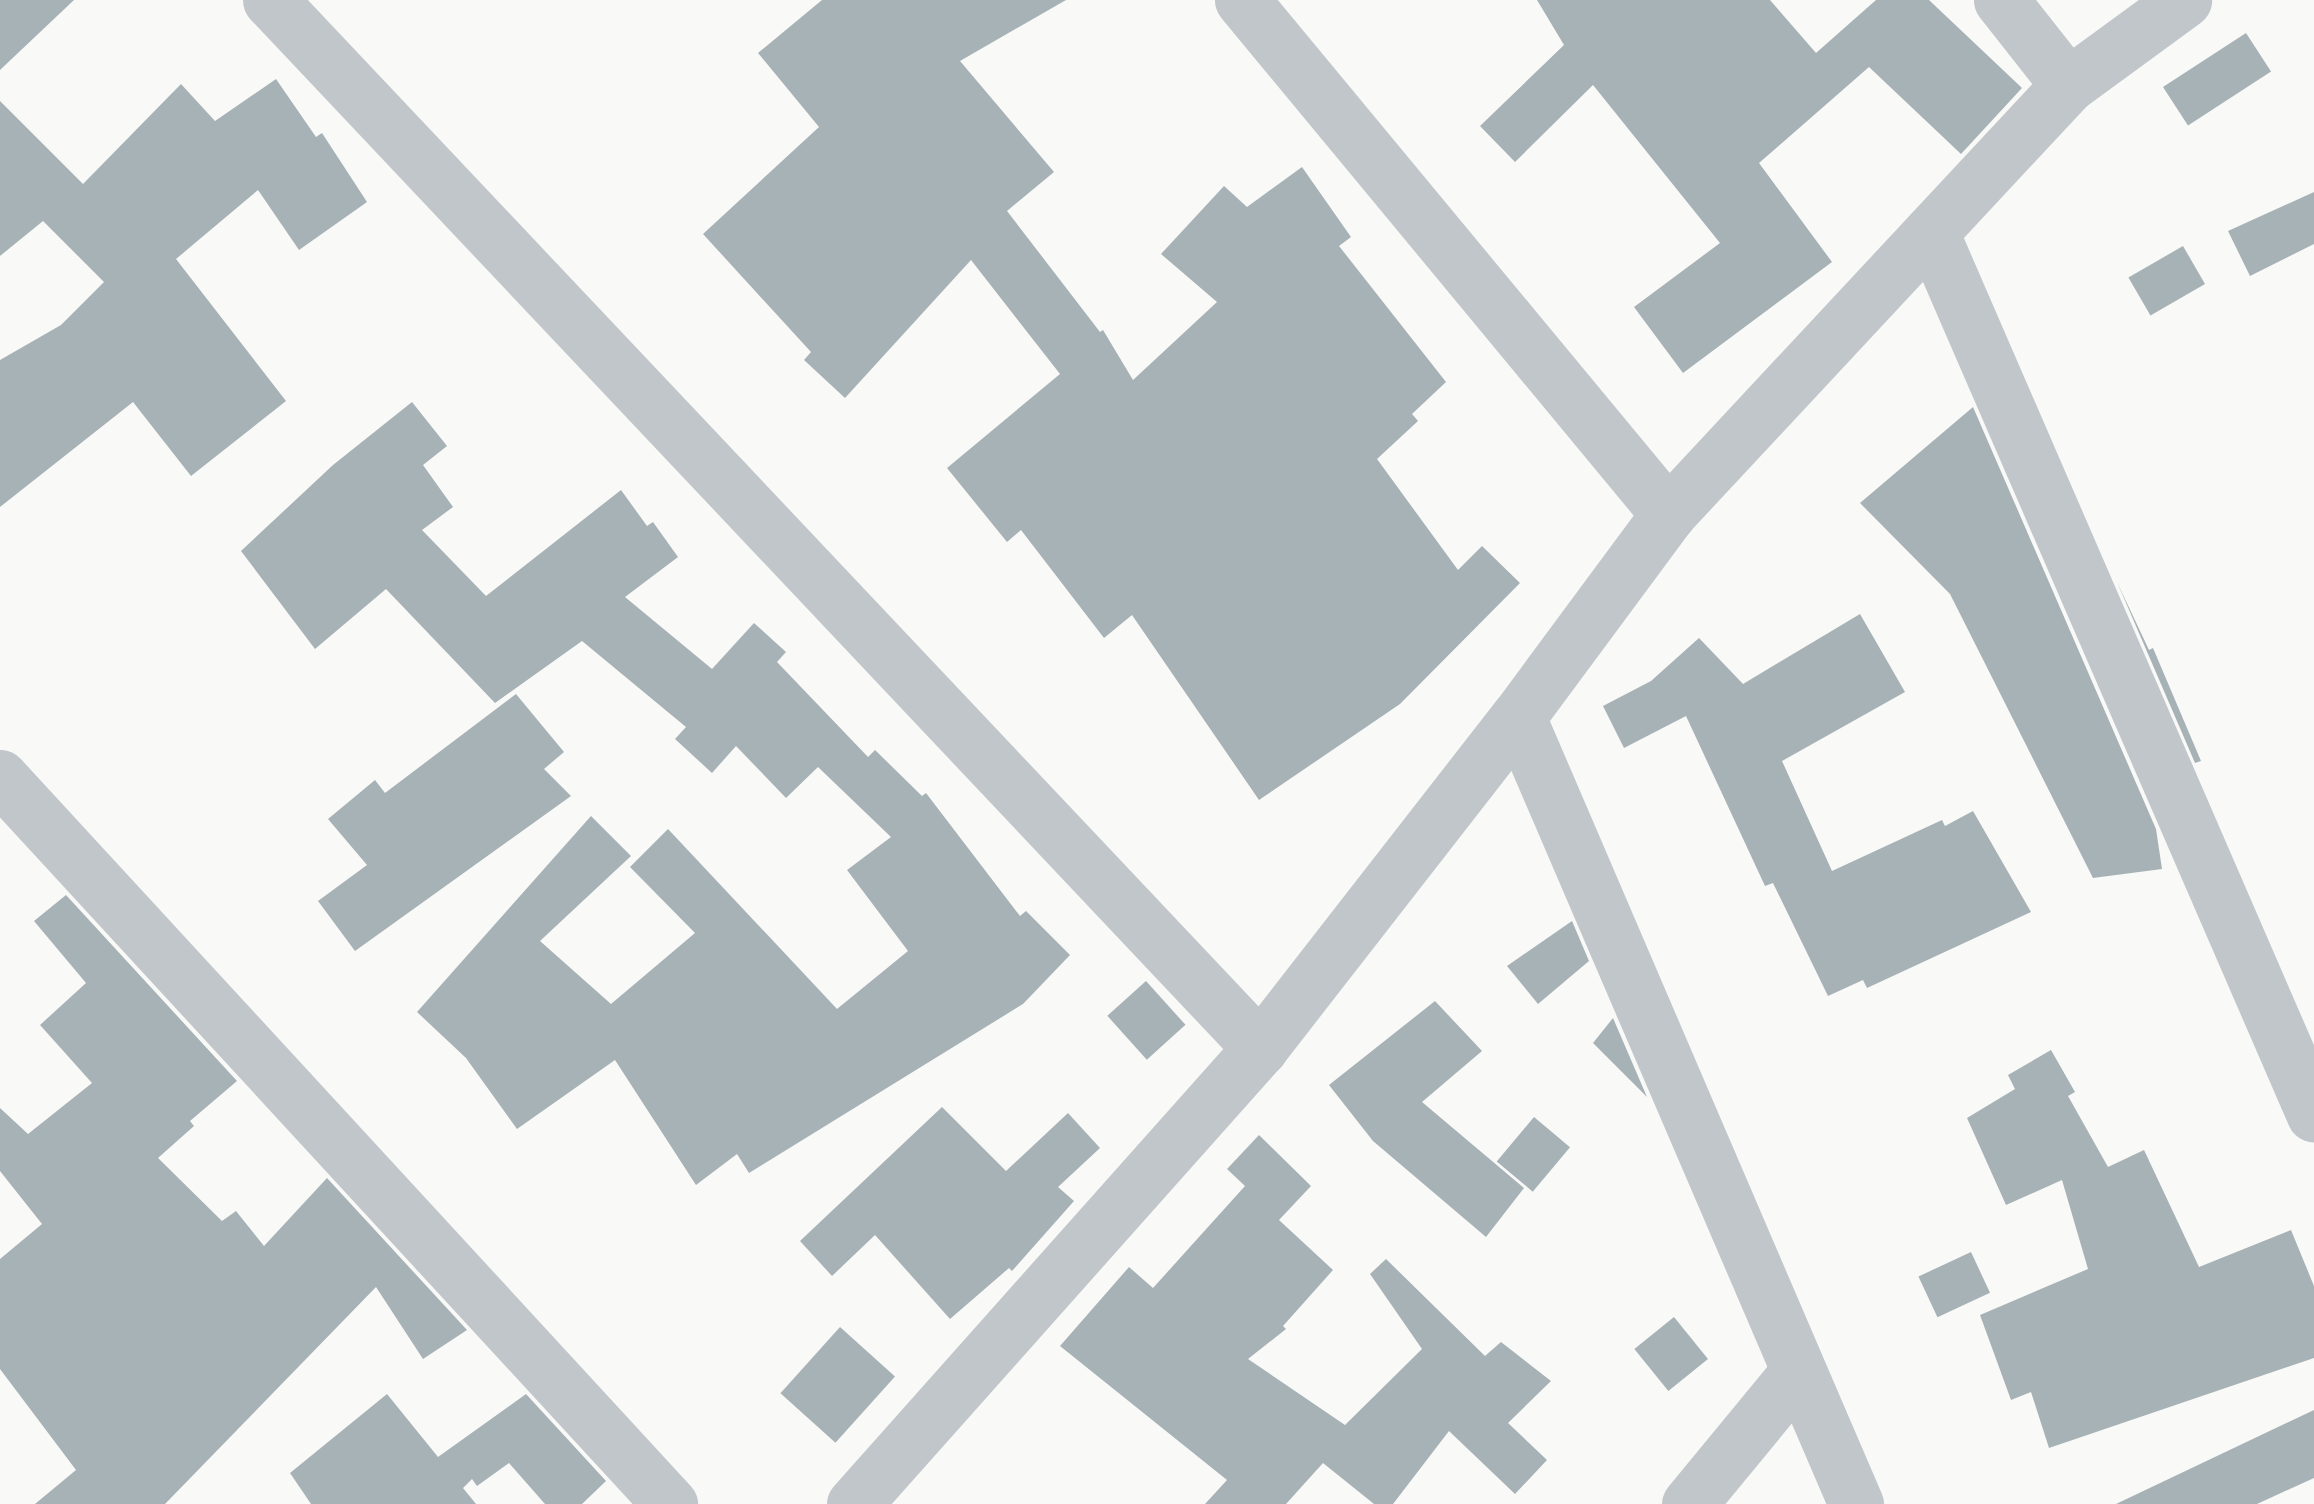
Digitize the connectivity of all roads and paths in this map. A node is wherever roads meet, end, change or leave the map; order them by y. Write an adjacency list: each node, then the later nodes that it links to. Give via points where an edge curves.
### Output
1 (270, 0): 10 (street)
2 (1242, 0): 7 (street)
3 (2001, 0): 5 (street)
4 (2184, 0): 5 (street)
5 (2068, 85): 6 (street)
6 (1931, 232): 7 (street); 11 (street)
7 (1668, 514): 8 (street)
8 (1518, 717): 10 (street); 12 (street)
9 (0, 777): 13 (street)
10 (1260, 1048): 14 (street)
11 (2314, 1114)
12 (1798, 1374): 15 (street); 16 (street)
13 (670, 1504)
14 (854, 1504)
15 (1689, 1504)
16 (1856, 1504)

